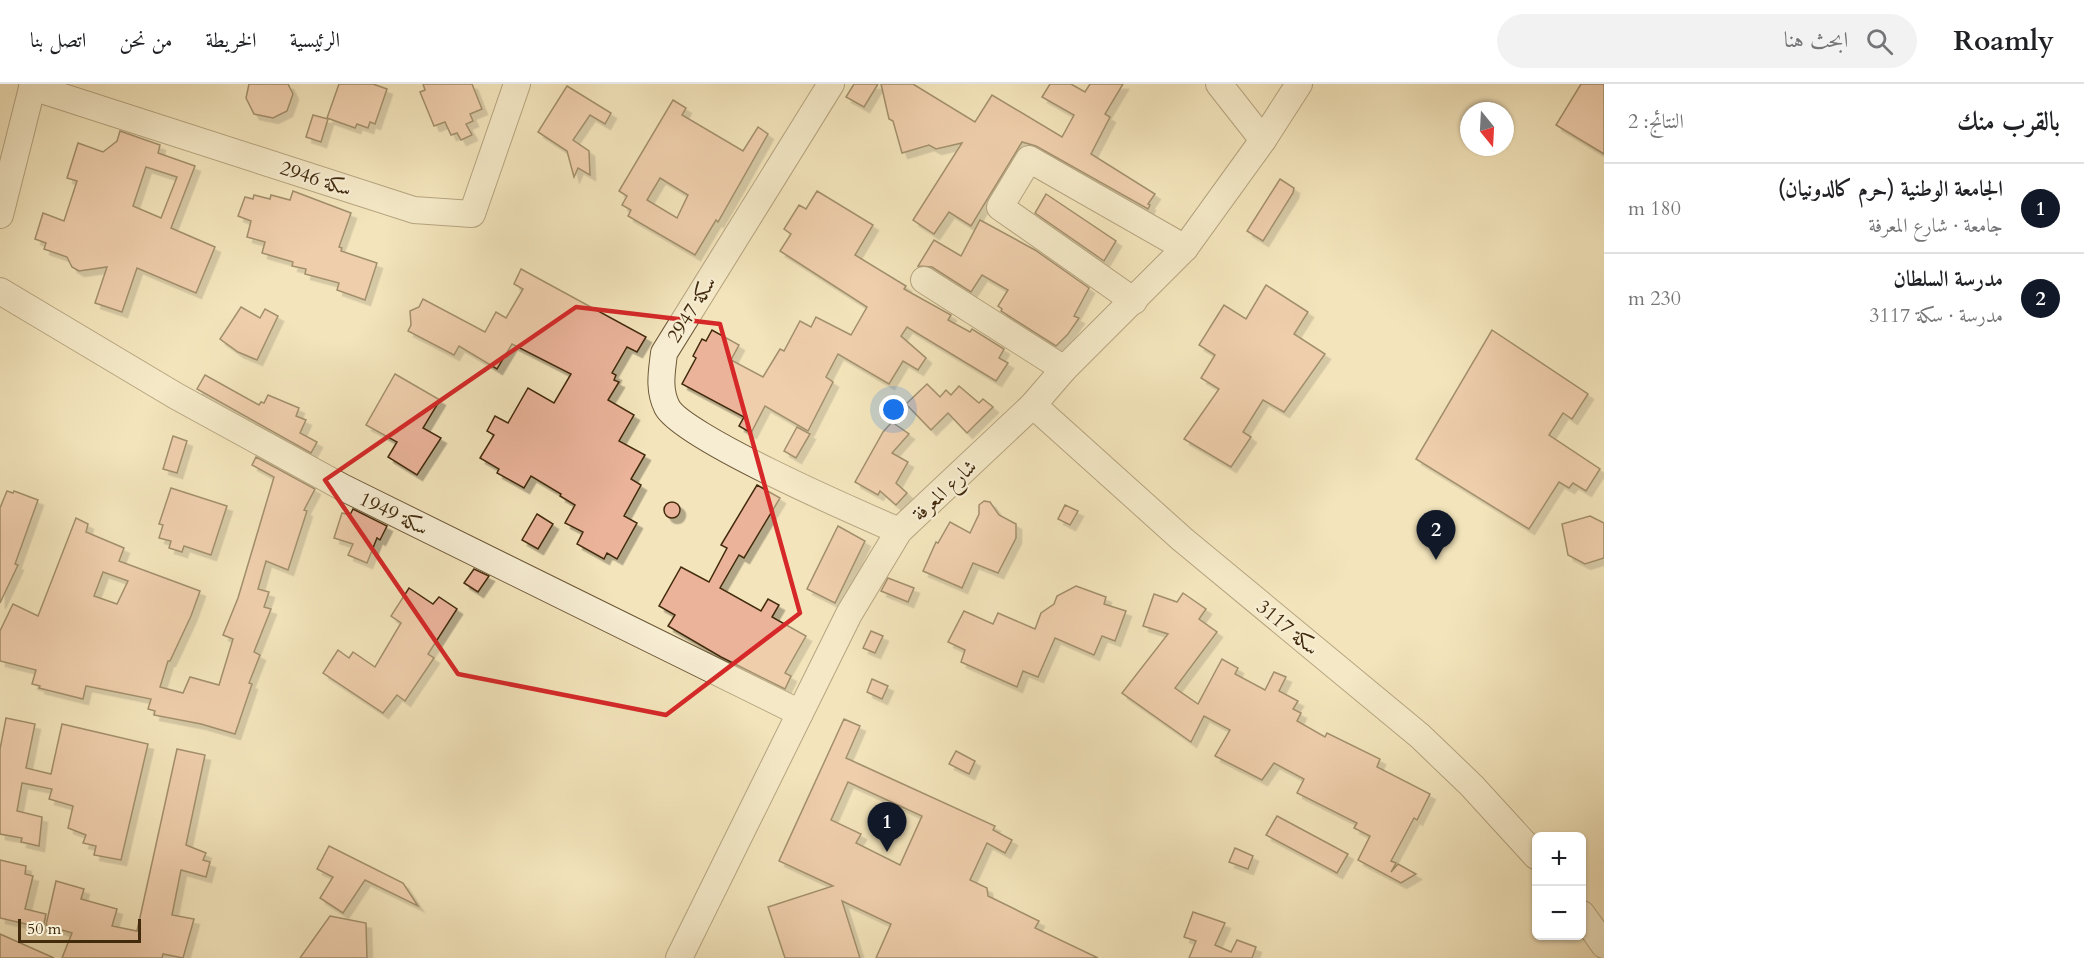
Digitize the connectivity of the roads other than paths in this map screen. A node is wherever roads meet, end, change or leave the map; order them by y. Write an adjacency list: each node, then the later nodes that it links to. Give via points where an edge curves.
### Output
1 (517, 84): 5 (street, سكة 2946, via 472,214 414,210)
2 (831, 84): 14 (street, سكة 2947, via 664,353 660,382 667,408 690,429 830,501)
3 (1219, 84): 6 (street)
4 (1299, 84): 6 (street, شارع المعرفة)
5 (32, 85): 7 (street)
6 (1263, 140): 8 (street, شارع المعرفة)
7 (0, 215)
8 (1185, 248): 11 (street, شارع المعرفة); 11 (street, via 1029,159 1000,207)
9 (924, 280): 12 (street)
10 (0, 291): 15 (street, سكة 1949, via 176,396 342,487)
11 (1134, 301): 12 (street, شارع المعرفة)
12 (1064, 369): 13 (street, شارع المعرفة)
13 (1033, 405): 14 (street, شارع المعرفة); 16 (street, سكة 3117, via 1182,539 1420,736)
14 (899, 531): 15 (street, شارع المعرفة, via 849,614)
15 (800, 713): 19 (street, شارع المعرفة)
16 (1532, 852)
17 (1586, 921): 18 (street)
18 (1604, 945)
19 (679, 958)

